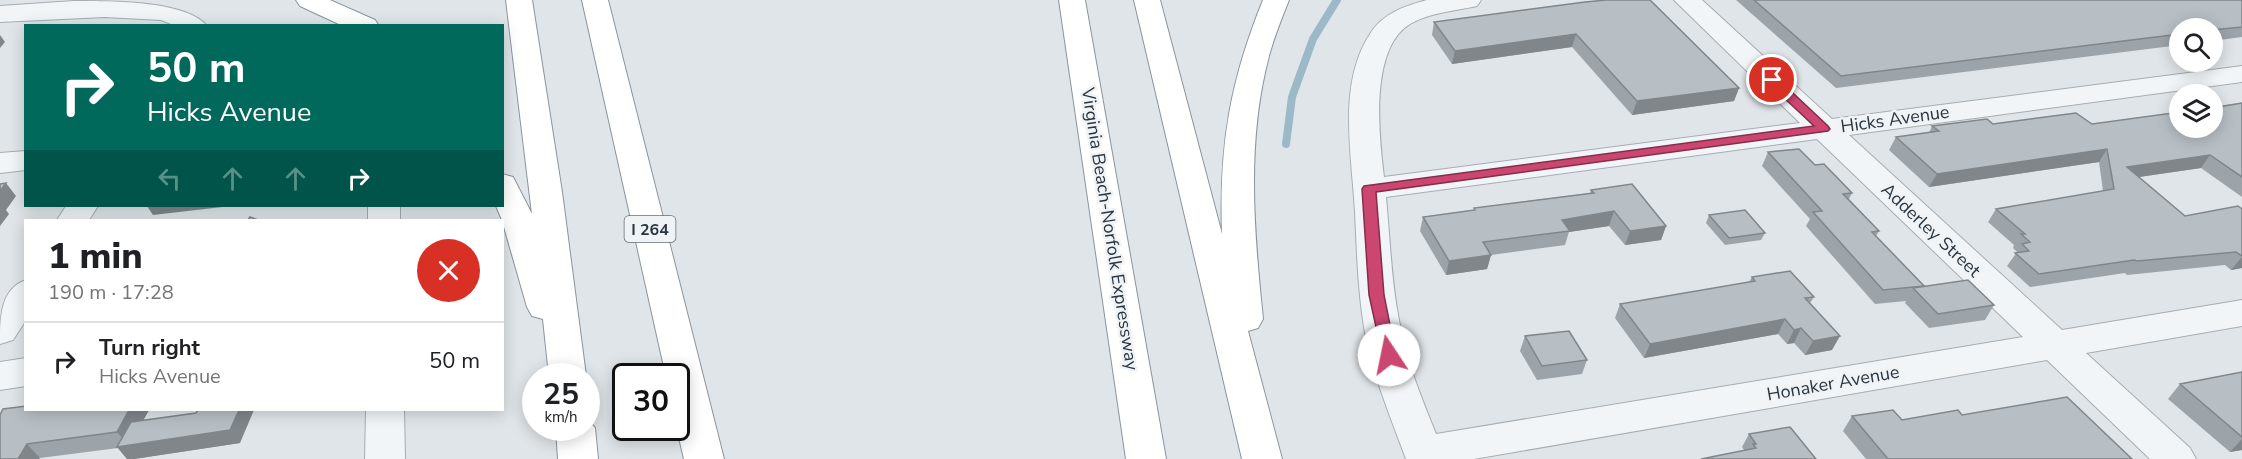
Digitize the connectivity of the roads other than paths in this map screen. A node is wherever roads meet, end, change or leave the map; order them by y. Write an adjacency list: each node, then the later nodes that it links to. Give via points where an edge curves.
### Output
1 (309, 0): 11 (highway)
2 (519, 0): 23 (highway)
3 (595, 0): 32 (highway, I 264)
4 (1072, 0): 33 (highway, Virginia Beach-Norfolk Expressway)
5 (1148, 0): 28 (highway)
6 (1276, 0): 28 (highway, via 1253,64 1240,132 1236,204)
7 (1468, 0): 17 (street, via 1410,13 1382,35 1367,88)
8 (1687, 0): 13 (street, Adderley Street)
9 (0, 14): 10 (street, via 140,3 164,5 187,15)
10 (193, 24)
11 (362, 24)
12 (2242, 74): 13 (street, Hicks Avenue)
13 (1824, 129): 17 (street, Hicks Avenue); 21 (street, Adderley Street)
14 (24, 160): 15 (street)
15 (0, 163)
16 (504, 188): 22 (highway, via 516,214)
17 (1369, 189): 29 (street, via 1377,295 1386,345)
18 (24, 295): 20 (street)
19 (2242, 313): 21 (street, Honaker Avenue)
20 (0, 331)
21 (2054, 346): 29 (street, Honaker Avenue); 34 (street, Adderley Street)
22 (564, 363)
23 (566, 363)
24 (24, 372): 25 (street)
25 (0, 376)
26 (385, 411): 30 (street)
27 (577, 441): 31 (highway)
28 (1259, 450)
29 (1425, 456)
30 (385, 459)
31 (579, 459)
32 (704, 459)
33 (1146, 459)
34 (2175, 459)

